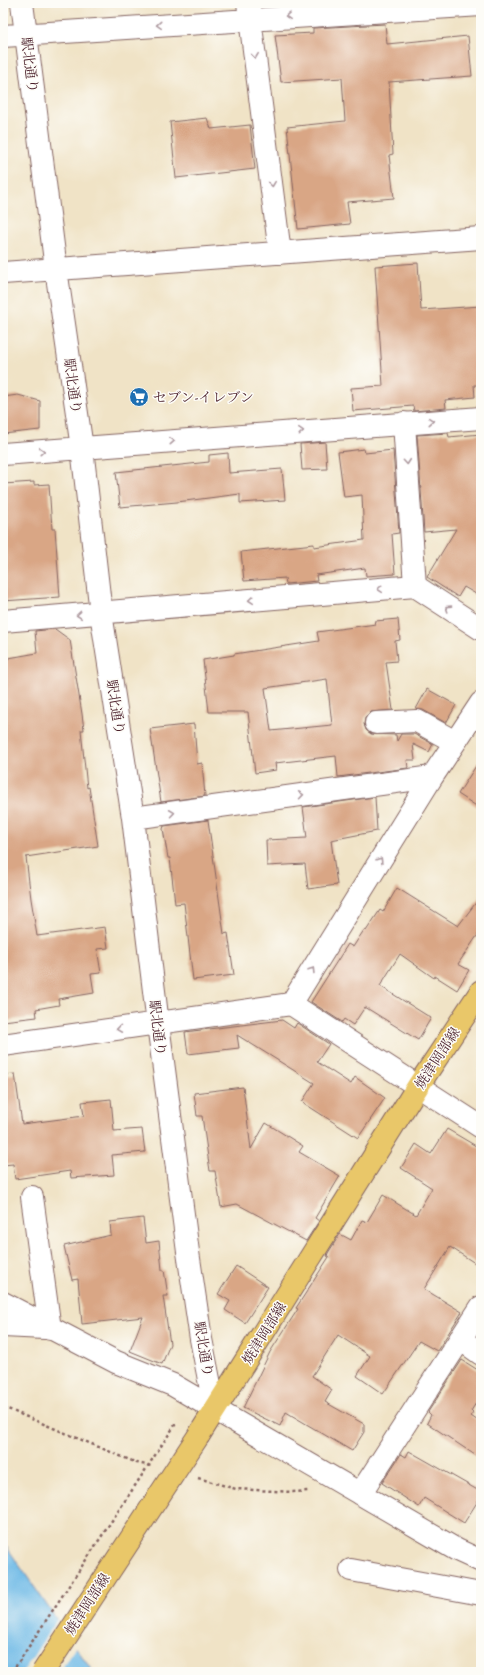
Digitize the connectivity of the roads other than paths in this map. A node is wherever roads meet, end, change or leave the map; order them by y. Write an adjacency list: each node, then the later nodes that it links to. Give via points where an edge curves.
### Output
1 (22, 3): 4 (street, 駅北通り)
2 (481, 4): 3 (street, one-way to 3)
3 (249, 11): 4 (street, one-way to 4); 7 (street, one-way to 7)
4 (26, 34): 5 (street); 8 (street, 駅北通り)
5 (3, 36)
6 (481, 238): 7 (street)
7 (280, 253): 8 (street)
8 (56, 269): 9 (street); 12 (street, 駅北通り)
9 (3, 273)
10 (481, 418): 11 (street, one-way to 10)
11 (404, 423): 12 (street, one-way to 11); 14 (street, one-way to 14)
12 (82, 448): 13 (street, one-way to 12); 15 (street, 駅北通り)
13 (3, 454)
14 (415, 586): 15 (street, one-way to 15); 17 (street, one-way to 14)
15 (101, 613): 16 (street, one-way to 16); 22 (street, 駅北通り)
16 (3, 621)
17 (481, 629)
18 (481, 703): 20 (street)
19 (376, 723): 20 (street, via 417,720)
20 (455, 742): 21 (street)
21 (432, 777): 22 (street, one-way to 21); 24 (street, one-way to 21)
22 (133, 818): 25 (street, 駅北通り)
23 (481, 991): 27 (main road, 焼津岡部線)
24 (291, 1004): 25 (street); 27 (street)
25 (158, 1024): 26 (street, one-way to 26); 36 (street, 駅北通り, via 190,1266)
26 (3, 1045)
27 (418, 1086): 28 (street); 36 (main road, 焼津岡部線)
28 (481, 1127)
29 (32, 1196): 33 (street)
30 (3, 1303): 33 (street)
31 (481, 1307): 34 (street)
32 (3, 1326): 33 (street)
33 (50, 1328): 36 (street, via 116,1362 173,1386)
34 (460, 1339): 35 (street); 37 (street)
35 (481, 1354)
36 (215, 1410): 37 (street); 41 (main road, 焼津岡部線, bridge)
37 (360, 1494): 38 (street, via 457,1550)
38 (481, 1561)
39 (351, 1570): 40 (street)
40 (481, 1594)
41 (43, 1672)

